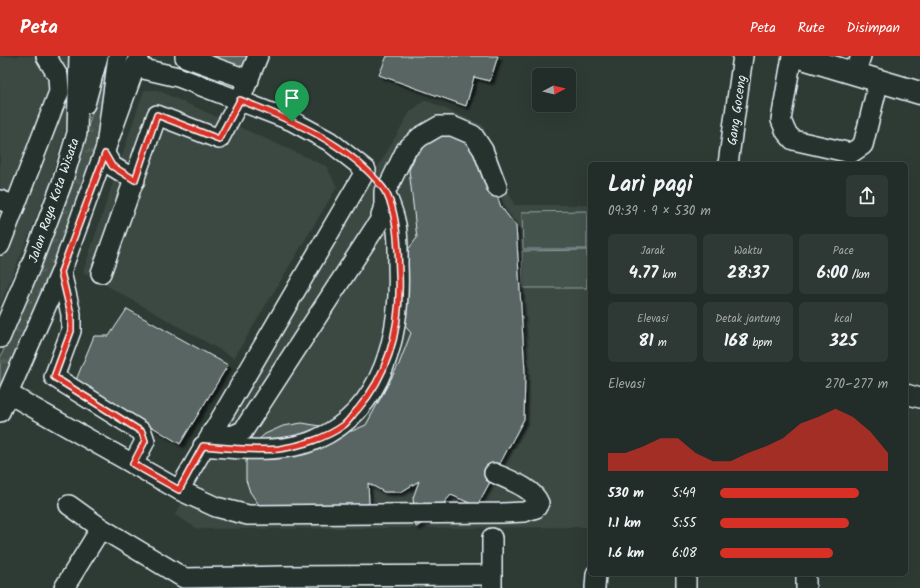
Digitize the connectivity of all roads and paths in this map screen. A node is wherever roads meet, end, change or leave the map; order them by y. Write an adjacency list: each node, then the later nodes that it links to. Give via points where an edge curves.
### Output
1 (46, 56): 24 (street, via 58,76 59,92)
2 (79, 56): 17 (street, Jalan Raya Kota Wisata)
3 (98, 56): 17 (street)
4 (118, 56): 18 (street)
5 (184, 56): 12 (street); 13 (street)
6 (258, 56): 13 (street)
7 (743, 56): 19 (street, Gang Goceng)
8 (792, 56): 14 (street, via 781,120 793,140 851,153 863,145)
9 (796, 56): 11 (main road)
10 (137, 62): 12 (street); 18 (street)
11 (858, 65): 14 (main road)
12 (178, 77): 16 (street)
13 (248, 80): 16 (street)
14 (879, 80): 15 (main road)
15 (920, 92)
16 (240, 100): 20 (street, via 329,141); 21 (street, via 219,139 157,115)
17 (77, 133): 28 (street, Jalan Raya Kota Wisata, via 62,183 34,258)
18 (105, 154): 21 (street, via 112,166); 26 (street)
19 (728, 162)
20 (366, 170): 23 (street); 33 (street)
21 (135, 180): 27 (street)
22 (497, 187): 23 (street, via 483,150 472,135 452,126 439,126 420,137 406,150)
23 (384, 191): 33 (street, via 384,206 380,220 243,431 231,436); 33 (street, via 395,220 399,291 395,333 388,361 369,396 344,425 316,440 279,449)
24 (8, 203): 25 (street)
25 (0, 245)
26 (61, 272): 29 (street); 34 (street, via 71,314 71,331 54,377 142,432 145,441)
27 (101, 273)
28 (0, 338)
29 (10, 394): 32 (street); 34 (street)
30 (908, 395): 31 (street)
31 (920, 398)
32 (0, 412)
33 (207, 439): 37 (street)
34 (133, 464): 37 (street)
35 (494, 473): 36 (street)
36 (515, 482): 39 (street); 39 (street, via 537,497 539,503 531,511)
37 (179, 490): 39 (street, via 216,507 248,515)
38 (69, 505): 40 (street)
39 (502, 513)
40 (101, 528): 48 (street); 49 (street)
41 (492, 538): 47 (street)
42 (596, 576): 50 (street)
43 (686, 576): 51 (street)
44 (806, 576): 52 (street)
45 (281, 582): 46 (street); 48 (street)
46 (396, 582): 47 (street)
47 (492, 582)
48 (181, 583)
49 (64, 588)
50 (596, 588)
51 (686, 588)
52 (806, 588)

